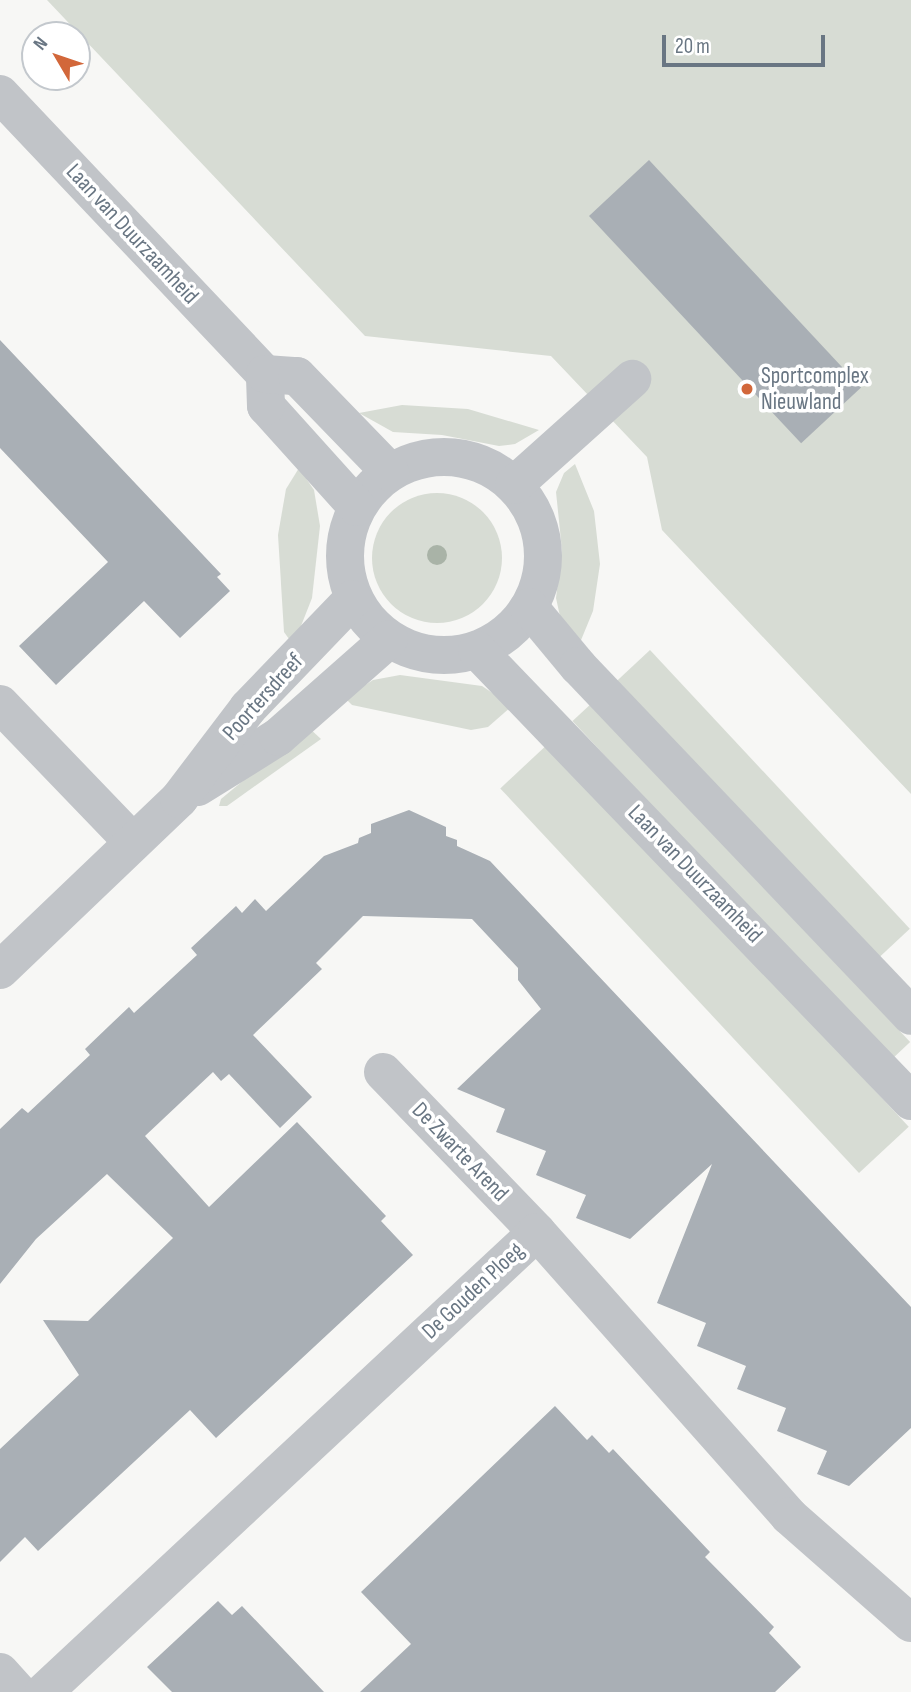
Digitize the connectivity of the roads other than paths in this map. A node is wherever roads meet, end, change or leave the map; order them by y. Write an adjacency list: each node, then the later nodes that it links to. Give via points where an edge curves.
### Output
1 (0, 94): 2 (street, Laan van Duurzaamheid)
2 (265, 374): 4 (street, via 297,376); 6 (street, via 266,406)
3 (632, 379): 5 (street)
4 (390, 472): 5 (street, via 427,458 467,458 492,468); 6 (street)
5 (514, 485): 8 (street, via 533,511 543,544 541,576)
6 (356, 507): 7 (street, via 344,553)
7 (353, 599): 9 (street); 12 (street, Poortersdreef, via 248,708)
8 (529, 607): 10 (street, via 506,634); 15 (street, via 578,666)
9 (388, 639): 10 (street, via 431,655); 12 (street, Poortersdreef, via 278,737)
10 (477, 650): 17 (street, Laan van Duurzaamheid)
11 (0, 704): 13 (street)
12 (179, 799): 13 (street, Poortersdreef)
13 (134, 842): 14 (street, Poortersdreef)
14 (0, 970)
15 (911, 1016)
16 (383, 1072): 18 (street, De Zwarte Arend)
17 (911, 1101)
18 (537, 1232): 19 (street, De Gouden Ploeg, via 789,1516); 22 (street, De Gouden Ploeg)
19 (911, 1623)
20 (0, 1672): 21 (street)
21 (18, 1692)
22 (44, 1692)

